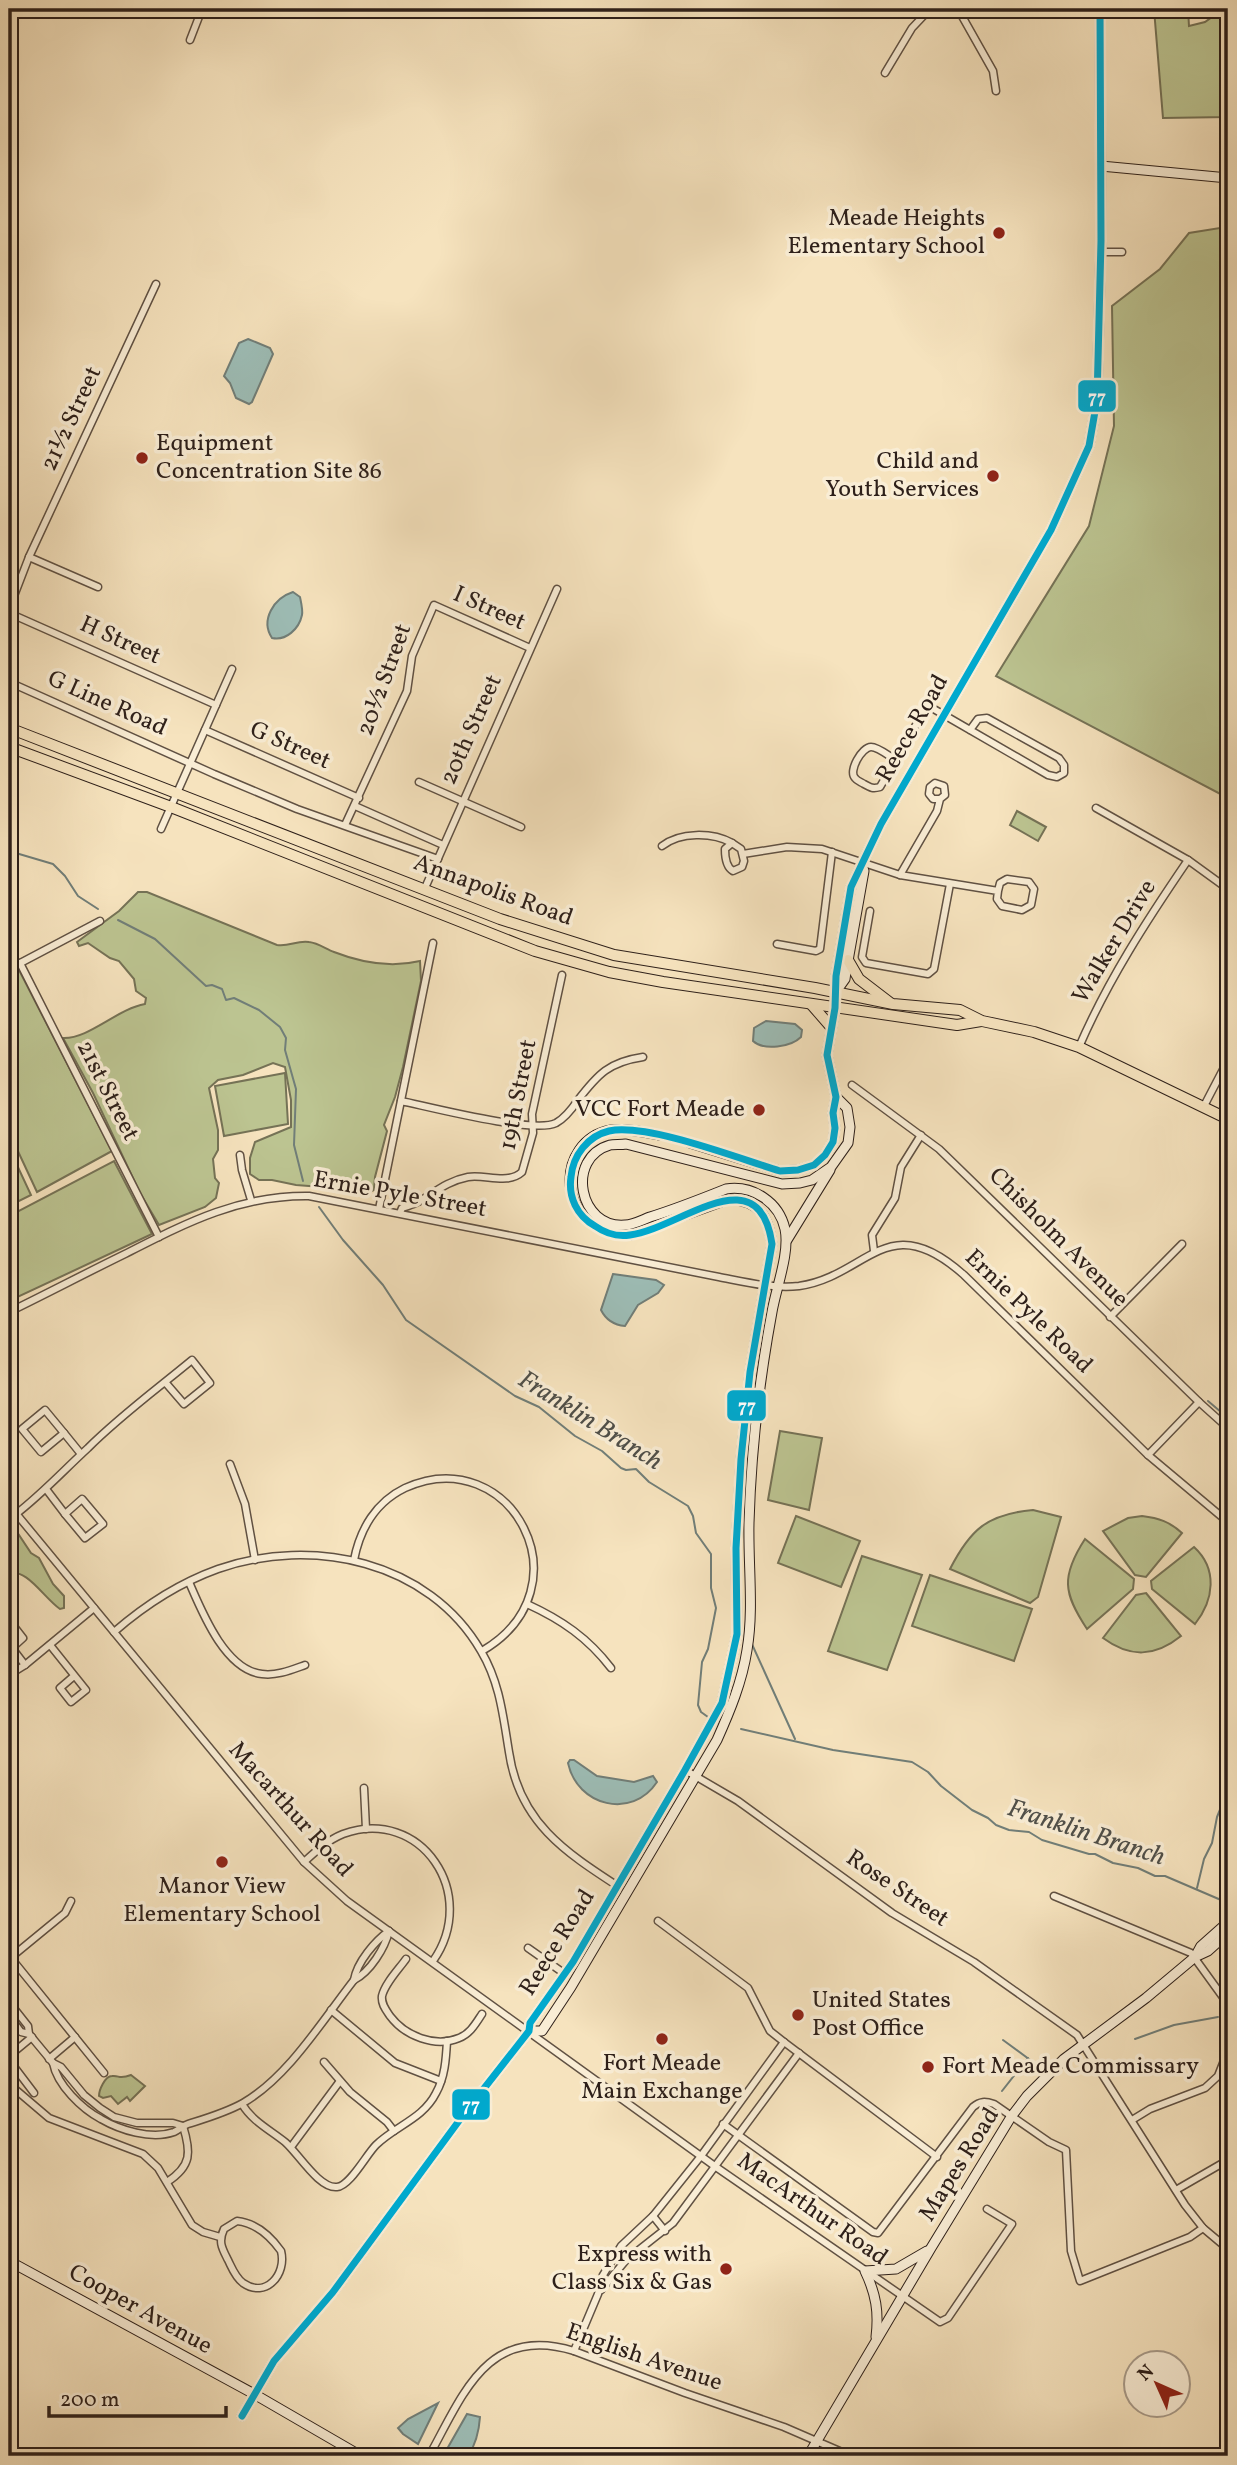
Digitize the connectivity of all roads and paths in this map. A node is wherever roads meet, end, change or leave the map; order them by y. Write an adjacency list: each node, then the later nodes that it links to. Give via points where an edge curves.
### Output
1 (202, 9): 5 (street)
2 (930, 9): 6 (street, via 912,28)
3 (958, 9): 7 (street, via 993,71)
4 (1100, 9): 8 (street, Reece Road)
5 (190, 40)
6 (885, 73)
7 (996, 91)
8 (1101, 166): 9 (street); 11 (street, Reece Road)
9 (1228, 178)
10 (1122, 252): 11 (street)
11 (1101, 253): 22 (street, Reece Road, via 1097,400 1089,446 1026,577)
12 (156, 284): 13 (street, 21½ Street)
13 (29, 557): 14 (street); 17 (street, 21½ Street)
14 (98, 587)
15 (557, 589): 18 (street, 20th Street)
16 (434, 605): 18 (street, I Street); 31 (street, 20½ Street, via 412,656 407,691)
17 (9, 610): 21 (street, H Street)
18 (530, 648): 33 (street, 20th Street)
19 (232, 669): 21 (street)
20 (9, 682): 28 (street, G Line Road)
21 (216, 705): 24 (street)
22 (943, 715): 25 (street); 27 (street, via 932,709 924,711); 47 (street, Reece Road)
23 (9, 728): 30 (main road, Annapolis Road)
24 (205, 730): 28 (street); 31 (street, G Street)
25 (970, 730): 25 (street, via 1052,777 1064,773 1059,758 987,718 978,719)
26 (9, 747): 35 (main road, Annapolis Road)
27 (896, 760): 27 (street, via 876,789 852,775 868,747)
28 (190, 762): 30 (street); 37 (street, Annapolis Road)
29 (419, 782): 33 (street)
30 (176, 793): 35 (street); 50 (main road, Annapolis Road)
31 (359, 798): 34 (street, 20½ Street)
32 (940, 799): 48 (street)
33 (461, 802): 38 (street); 41 (street, 20th Street)
34 (355, 806): 37 (street, 20½ Street); 41 (street)
35 (171, 807): 39 (street); 53 (main road, Annapolis Road)
36 (1096, 808): 46 (street)
37 (345, 825): 45 (street, Annapolis Road)
38 (521, 827)
39 (161, 829)
40 (732, 843): 42 (street, via 687,836); 44 (street); 44 (street, via 725,849 729,869 742,867)
41 (443, 845): 45 (street, 20th Street)
42 (662, 846)
43 (832, 852): 44 (street, via 795,847); 47 (street); 57 (street, via 820,949)
44 (743, 854)
45 (438, 859): 50 (street, 20th Street)
46 (1188, 860): 51 (street); 68 (street, Walker Drive, via 1133,943)
47 (862, 863): 48 (street); 58 (street, Reece Road); 62 (street, Reece Road, via 851,887)
48 (900, 875): 49 (street)
49 (950, 884): 52 (street); 54 (street, via 934,969 928,974 866,963 862,957)
50 (425, 888): 53 (main road, via 423,894); 62 (main road, Annapolis Road, via 500,919 614,955)
51 (1228, 889)
52 (998, 891): 52 (street, via 1007,878 1029,882 1034,889 1031,905 1022,910 1002,906)
53 (399, 897): 63 (main road, Annapolis Road, via 535,951 609,972)
54 (870, 912)
55 (100, 920): 59 (street)
56 (433, 943): 73 (street)
57 (776, 944)
58 (848, 960): 62 (street, Reece Road, via 845,979); 64 (main road, via 859,979)
59 (20, 963): 60 (street); 85 (street, 21st Street)
60 (9, 969)
61 (562, 975): 76 (street, 19th Street)
62 (835, 993): 64 (main road, Annapolis Road); 65 (street, Reece Road)
63 (811, 1004): 65 (main road, Annapolis Road); 67 (main road)
64 (892, 1004): 66 (main road, Annapolis Road, via 960,1010)
65 (835, 1008): 66 (main road, Annapolis Road, via 957,1024); 67 (street, Reece Road)
66 (982, 1021): 68 (main road, Annapolis Road)
67 (831, 1027): 72 (street, Reece Road, via 827,1055)
68 (1079, 1047): 74 (main road, Annapolis Road)
69 (643, 1057): 76 (street, via 607,1068 564,1117 554,1124)
70 (1228, 1060): 74 (street)
71 (852, 1085): 78 (street, Chisholm Avenue)
72 (836, 1097): 79 (street, Reece Road, via 832,1142 814,1165 780,1171); 81 (street, Reece Road, via 847,1108 850,1127 848,1143)
73 (401, 1101): 76 (street); 83 (street)
74 (1204, 1107): 75 (main road, Annapolis Road)
75 (1228, 1119)
76 (533, 1126): 84 (street, 19th Street, via 525,1167 518,1175 454,1181)
77 (659, 1135): 90 (street, Reece Road, via 611,1130 587,1142 571,1175 570,1189 579,1213 602,1231 630,1235 729,1199 751,1203 769,1225 772,1244)
78 (921, 1135): 88 (street, via 901,1167 895,1198 872,1235); 93 (street, Chisholm Avenue)
79 (690, 1143)
80 (240, 1155): 82 (street)
81 (831, 1167): 86 (street, Reece Road); 86 (street, via 812,1180 782,1184 626,1144 598,1151 583,1173 583,1197 604,1222 627,1226 740,1187 771,1204)
82 (251, 1200): 83 (street, Ernie Pyle Street, via 309,1196); 85 (street, Ernie Pyle Street)
83 (379, 1209): 84 (street, Ernie Pyle Street)
84 (400, 1213): 89 (street, Ernie Pyle Street)
85 (159, 1237): 92 (street, Ernie Pyle Street)
86 (787, 1240): 91 (street, Reece Road)
87 (1182, 1244): 93 (street)
88 (874, 1251): 91 (street, Ernie Pyle Road, via 814,1281); 99 (street, Ernie Pyle Road, via 894,1246 922,1248 954,1266)
89 (680, 1269): 90 (street, Ernie Pyle Road)
90 (765, 1285): 91 (street, Ernie Pyle Road); 123 (street, Reece Road, via 741,1459 737,1634 722,1703)
91 (776, 1286): 124 (street, Reece Road, via 751,1475 747,1649 733,1705)
92 (9, 1312)
93 (1110, 1317): 95 (street, Chisholm Avenue)
94 (165, 1382): 94 (street, via 192,1360 210,1383 184,1404); 98 (street)
95 (1199, 1402): 96 (street, Chisholm Avenue); 99 (street)
96 (1228, 1428)
97 (64, 1433): 97 (street, via 45,1410 22,1429 41,1452); 98 (street)
98 (81, 1454): 101 (street)
99 (1148, 1455): 105 (street, Ernie Pyle Road)
100 (230, 1464): 106 (street, via 245,1504)
101 (46, 1489): 103 (street); 104 (street)
102 (9, 1505): 103 (street, Macarthur Road)
103 (16, 1514): 110 (street, Macarthur Road)
104 (65, 1514): 104 (street, via 85,1538 103,1524 82,1499)
105 (1228, 1522)
106 (255, 1560): 107 (street, via 304,1556); 108 (street)
107 (354, 1560): 109 (street, via 362,1532 393,1495 428,1480 462,1481 496,1496 523,1525 534,1569); 115 (street, via 391,1572 432,1595)
108 (189, 1582): 112 (street); 117 (street, via 216,1637 243,1668 271,1675)
109 (527, 1604): 115 (street, via 508,1633); 118 (street, via 578,1632)
110 (94, 1608): 112 (street, Macarthur Road); 113 (street)
111 (9, 1620): 114 (street, via 23,1638)
112 (114, 1632): 127 (street, Macarthur Road)
113 (50, 1645): 116 (street); 120 (street)
114 (10, 1646): 116 (street)
115 (482, 1651): 128 (street, via 503,1704 509,1756 524,1802 560,1847)
116 (26, 1665): 119 (street)
117 (305, 1665)
118 (611, 1668)
119 (9, 1675)
120 (75, 1676)
121 (9, 1741): 122 (street)
122 (9, 1747)
123 (685, 1770): 124 (street, Rose Street); 128 (street, Reece Road)
124 (696, 1776): 129 (street, Reece Road); 151 (street, Rose Street, via 907,1923 984,1968)
125 (364, 1788): 126 (street)
126 (366, 1829): 127 (street, via 337,1837); 140 (street, via 409,1839 443,1875 451,1917)
127 (304, 1862): 134 (street, Macarthur Road)
128 (617, 1886): 129 (street); 141 (street, Reece Road)
129 (627, 1892): 146 (street, Reece Road, via 542,2031)
130 (1054, 1896): 137 (street)
131 (71, 1901): 138 (street, via 65,1913)
132 (658, 1921): 150 (street, via 748,1988 771,2031)
133 (1228, 1922): 137 (street, Mapes Road)
134 (390, 1931): 140 (street, Macarthur Road); 143 (street, via 379,1938)
135 (1228, 1933): 137 (street, Mapes Road)
136 (528, 1948): 141 (street)
137 (1195, 1957): 151 (street, Mapes Road); 154 (street, via 1225,2000)
138 (10, 1958): 148 (street)
139 (406, 1959): 149 (street, via 383,1993 385,2009 414,2036)
140 (433, 1961): 146 (street, Macarthur Road)
141 (565, 1974): 146 (street, Reece Road)
142 (9, 2002): 147 (street, via 28,2026)
143 (331, 2010): 159 (street, via 395,2063); 162 (street, via 277,2077)
144 (482, 2014): 149 (street, via 463,2037)
145 (9, 2016): 147 (street)
146 (529, 2031): 170 (street, Macarthur Road); 191 (street, Reece Road, via 341,2283 274,2361)
147 (30, 2036): 153 (street); 155 (street)
148 (75, 2037): 155 (street); 157 (street)
149 (447, 2041): 159 (street)
150 (783, 2042): 152 (street); 165 (street)
151 (1083, 2043): 163 (street, Mapes Road, via 1043,2079); 164 (street, Rose Street)
152 (799, 2053): 168 (street); 171 (street)
153 (9, 2058): 161 (street)
154 (1227, 2059): 164 (street, via 1205,2088)
155 (51, 2061): 166 (street, via 78,2101 102,2120 145,2133 174,2132)
156 (324, 2062): 158 (street)
157 (104, 2073)
158 (340, 2081): 167 (street); 169 (street)
159 (441, 2081): 167 (street, via 426,2108)
160 (9, 2084): 174 (street, via 49,2118 143,2154)
161 (34, 2093)
162 (242, 2104): 166 (street); 169 (street, via 250,2116)
163 (1011, 2117): 171 (street, via 993,2104 979,2102); 178 (street, via 1063,2147 1068,2155 1071,2251 1080,2281); 181 (street, Mapes Road)
164 (1132, 2120): 175 (street, Rose Street)
165 (723, 2124): 168 (street); 170 (street)
166 (183, 2126): 174 (street, via 188,2158)
167 (394, 2131): 169 (street, via 336,2188 314,2175)
168 (739, 2135): 171 (street, via 878,2233); 173 (street)
169 (291, 2147)
170 (701, 2155): 173 (street, MacArthur Road); 177 (street)
171 (937, 2157)
172 (1228, 2160): 175 (street)
173 (716, 2167): 179 (street); 186 (street, MacArthur Road)
174 (167, 2182): 180 (street, via 192,2225)
175 (1176, 2190): 178 (street, Rose Street)
176 (987, 2209): 188 (street, MacArthur Road, via 1012,2224 948,2318 936,2321)
177 (653, 2216): 179 (street); 183 (street)
178 (1203, 2228): 182 (street, Rose Street)
179 (665, 2231): 184 (street)
180 (220, 2237): 180 (street, via 237,2221 262,2231 281,2251 279,2275 267,2286 246,2285 234,2272)
181 (931, 2248): 186 (street, via 896,2269); 188 (street, Mapes Road)
182 (1228, 2249)
183 (618, 2251): 184 (street); 187 (street)
184 (626, 2260): 187 (street)
185 (9, 2261): 191 (street, Cooper Avenue)
186 (865, 2271): 188 (street, MacArthur Road); 189 (street, via 877,2298)
187 (598, 2294): 190 (street)
188 (902, 2297): 189 (street, Mapes Road)
189 (876, 2342): 193 (street, Mapes Road)
190 (574, 2351): 193 (street, English Avenue); 195 (street, English Avenue, via 534,2345 495,2357 472,2379)
191 (254, 2394): 192 (street, Reece Road); 194 (street, Cooper Avenue)
192 (242, 2416)
193 (815, 2442): 196 (street, Mapes Road); 197 (street, English Avenue)
194 (361, 2456)
195 (429, 2456)
196 (806, 2456)
197 (851, 2456)

